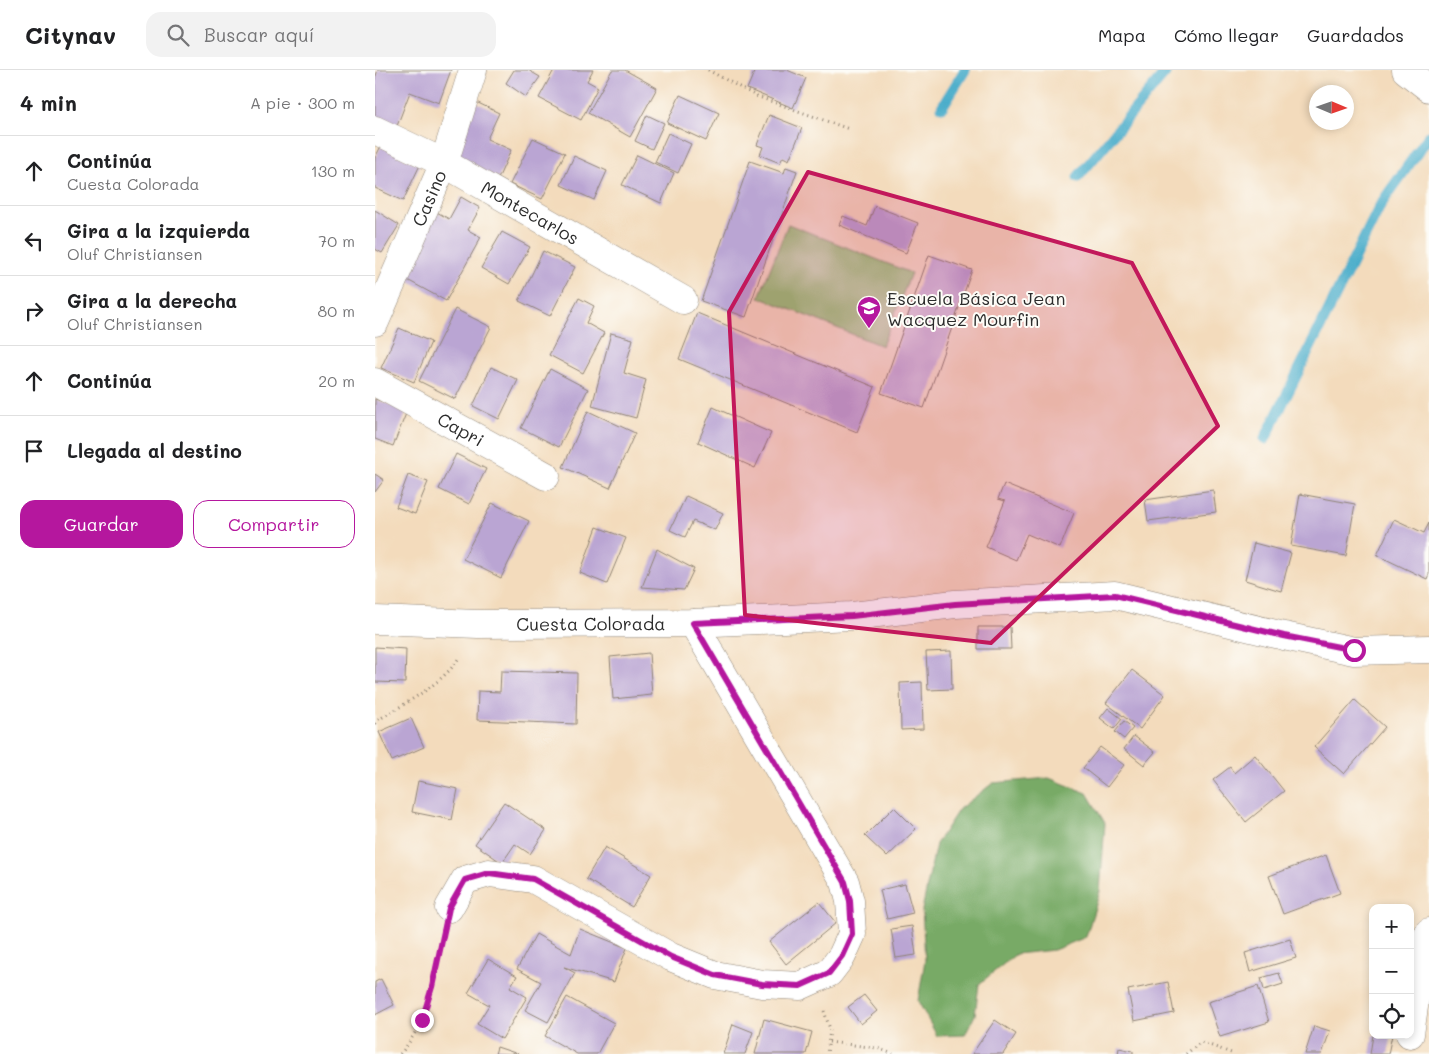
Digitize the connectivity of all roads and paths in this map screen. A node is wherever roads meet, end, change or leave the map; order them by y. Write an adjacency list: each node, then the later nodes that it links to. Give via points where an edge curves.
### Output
1 (473, 70): 7 (street, Casino)
2 (708, 70): 5 (path, via 756,96)
3 (1406, 70): 4 (street)
4 (1429, 88)
5 (849, 129)
6 (375, 130): 7 (street, Montecarlos)
7 (444, 163): 8 (street, Montecarlos); 9 (street, Casino)
8 (683, 300)
9 (375, 322)
10 (375, 382): 11 (street, Capri)
11 (546, 476)
12 (375, 620): 14 (street, Cuesta Colorada)
13 (693, 623): 14 (street, Cuesta Colorada); 15 (street, Cuesta Colorada, via 852,616 955,604 1115,595 1354,650); 19 (street, via 845,882 852,934 842,956 829,973)
14 (478, 624): 16 (path, via 455,664 434,684)
15 (1429, 649)
16 (375, 724)
17 (449, 908): 19 (street, via 465,880 489,873 533,879 671,957 715,975 771,985 800,986); 23 (path, via 422,1020)
18 (1429, 932): 20 (street, via 1423,945)
19 (814, 980): 22 (path, via 830,1029)
20 (1414, 1007)
21 (1409, 1039): 28 (street)
22 (829, 1042): 24 (path); 25 (path, via 877,1048)
23 (400, 1054)
24 (827, 1054)
25 (893, 1054)
26 (1186, 1054): 27 (path, via 1201,1042)
27 (1234, 1054)
28 (1407, 1054)

